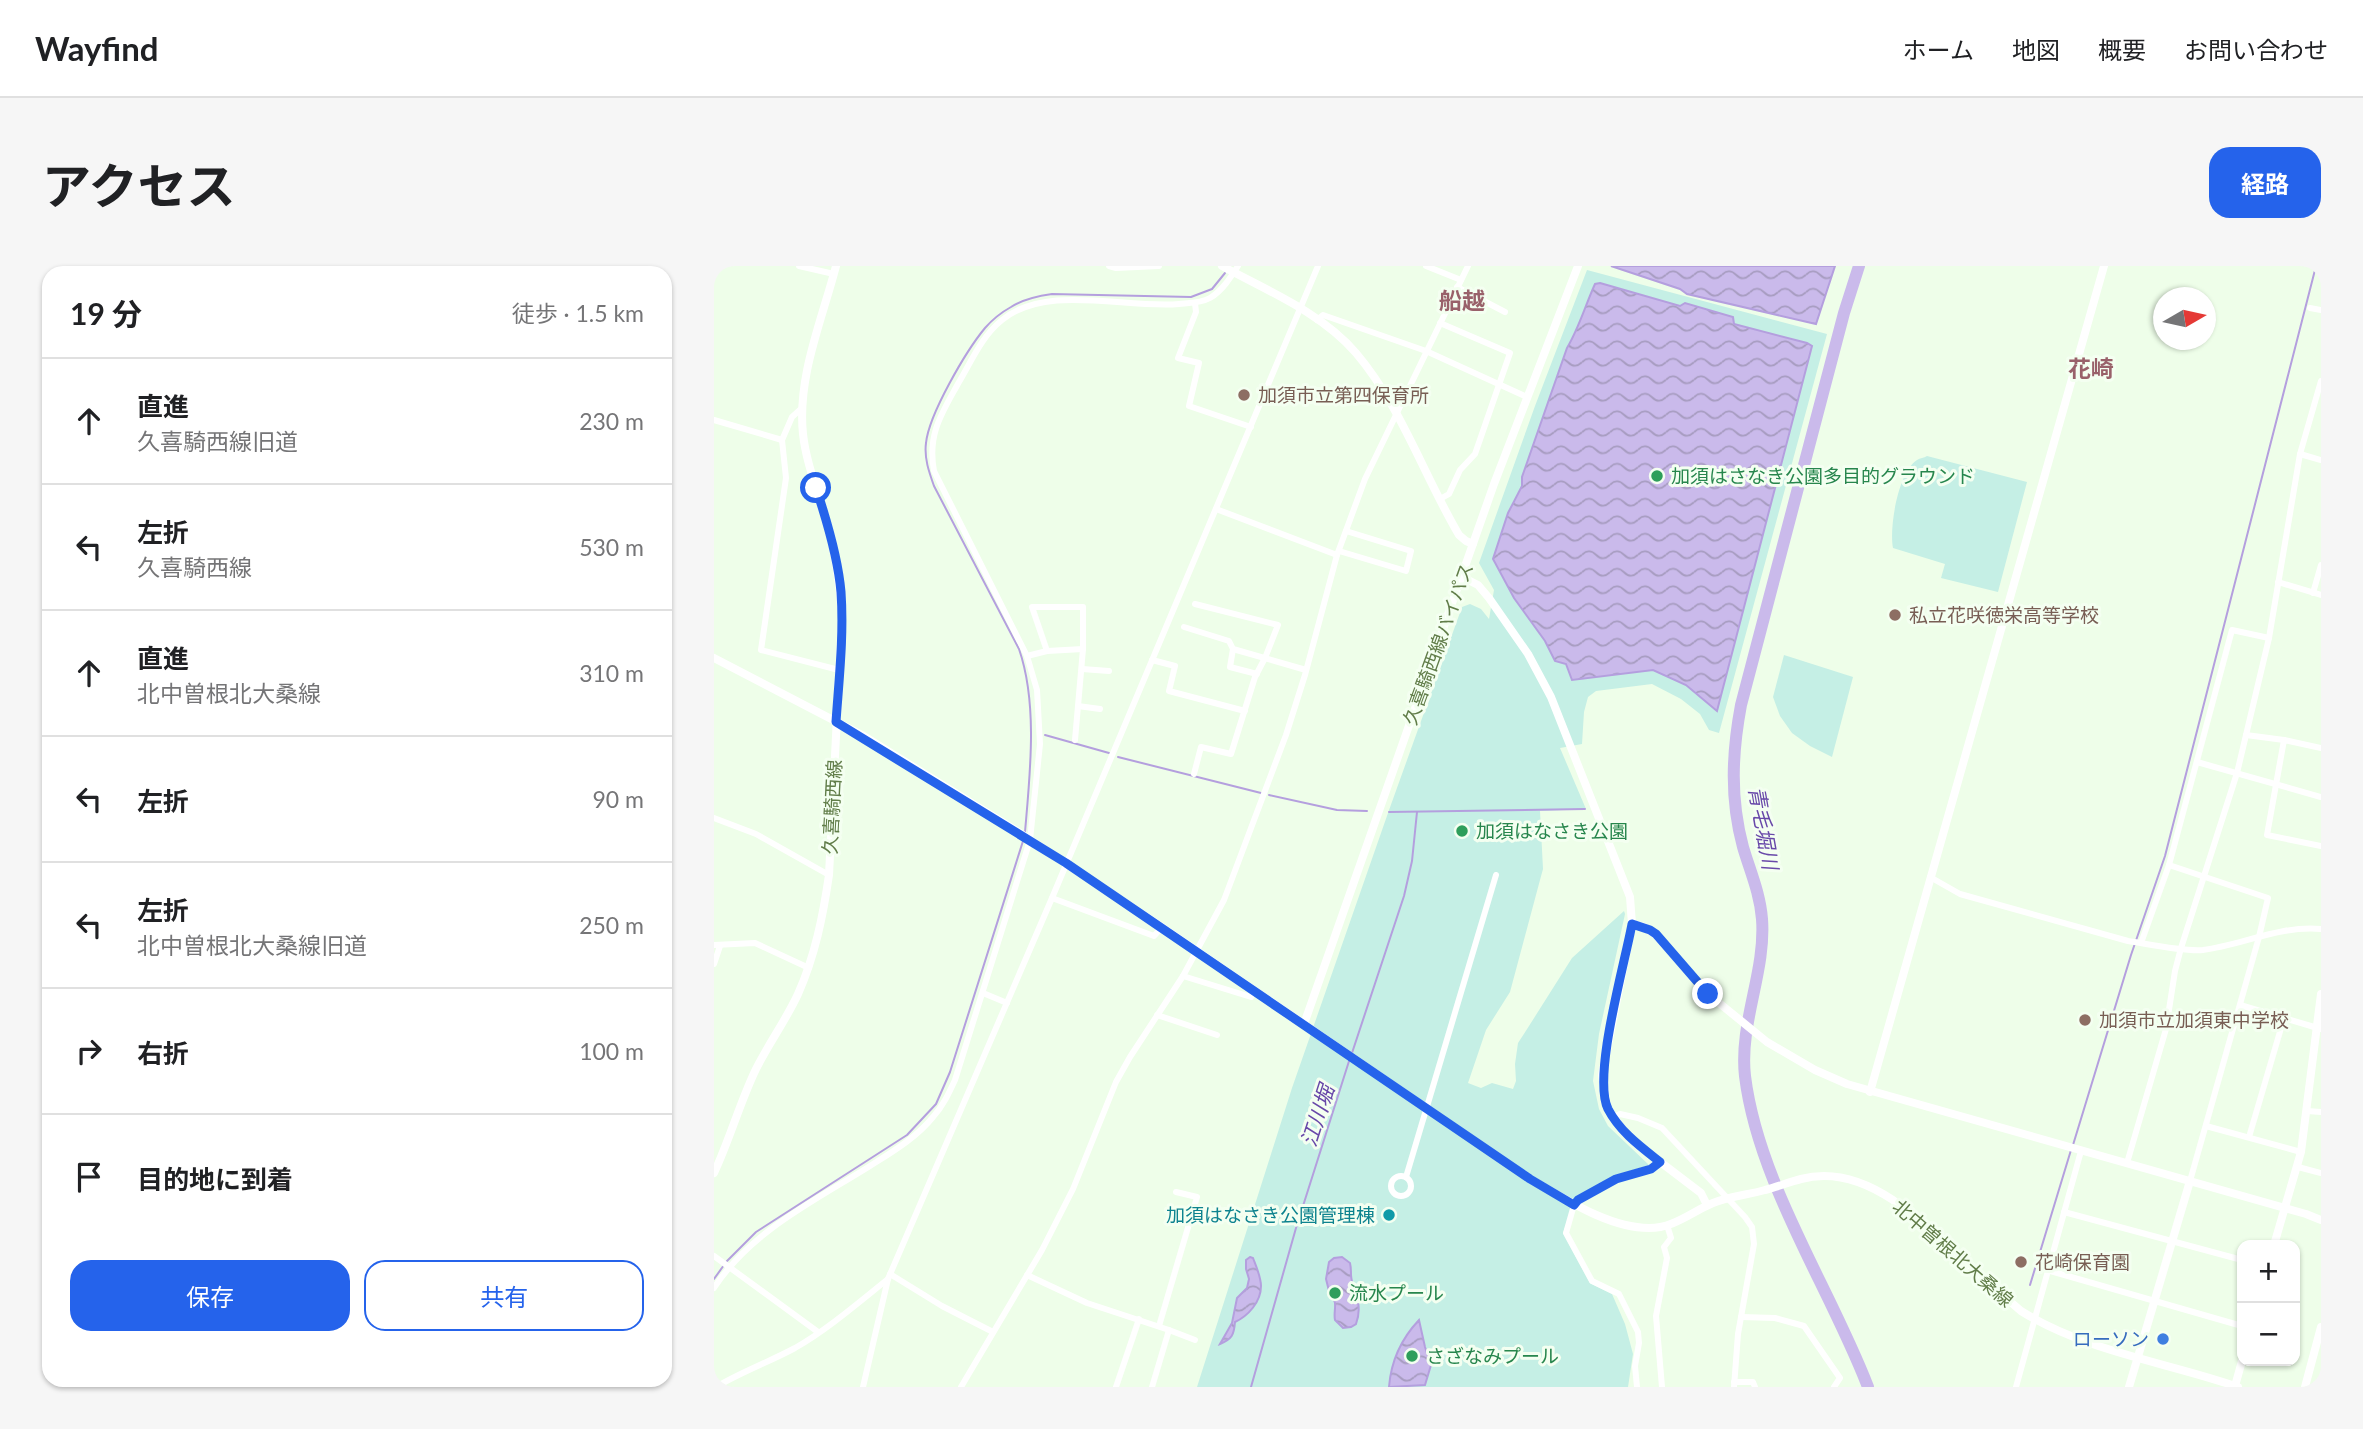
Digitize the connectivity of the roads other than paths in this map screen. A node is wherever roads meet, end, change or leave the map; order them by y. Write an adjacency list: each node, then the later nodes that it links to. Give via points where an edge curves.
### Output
1 (799, 266): 11 (street)
2 (1110, 266): 3 (street)
3 (1159, 266)
4 (1222, 266): 10 (street)
5 (1318, 266): 14 (street)
6 (1426, 266): 12 (street)
7 (1468, 266): 12 (street)
8 (1578, 266): 23 (street, 久喜騎西線バイパス)
9 (2104, 266): 75 (street)
10 (1236, 269): 13 (street, via 1211,298); 14 (street)
11 (835, 270): 24 (street, 久喜騎西線)
12 (1459, 283): 17 (street); 19 (street)
13 (1195, 303): 27 (street, via 1196,312 1178,358 1199,363 1189,406); 46 (street, via 1041,302 1013,312 982,342 936,426 932,455 937,480)
14 (1299, 307): 18 (street); 27 (street)
15 (2310, 308): 16 (street)
16 (2321, 310)
17 (1505, 312)
18 (1317, 320): 20 (street, via 1323,314); 25 (street, via 1356,353)
19 (1440, 323): 20 (street); 22 (street, via 1510,353)
20 (1426, 351): 22 (street); 25 (street)
21 (2321, 381): 29 (street)
22 (1500, 384): 23 (street); 31 (street, via 1475,454 1460,470 1449,494)
23 (1527, 397): 34 (street, 久喜騎西線バイパス)
24 (802, 408): 28 (street, via 792,417); 51 (street, 久喜騎西線, via 809,464 840,583)
25 (1395, 414): 31 (street); 33 (street)
26 (714, 420): 28 (street)
27 (1251, 427): 32 (street)
28 (782, 440): 51 (street, via 786,478 761,650)
29 (2300, 454): 30 (street); 38 (street)
30 (2321, 460)
31 (1440, 499): 34 (street, via 1460,535)
32 (1216, 509): 35 (street); 49 (street)
33 (1346, 531): 35 (street); 35 (street, via 1411,551 1406,571)
34 (1474, 544): 37 (street, 久喜騎西線バイパス)
35 (1338, 553): 52 (street)
36 (2321, 565): 39 (street)
37 (1462, 577): 78 (street, via 1478,585 1489,598 1551,697 1630,895); 96 (street, 久喜騎西線バイパス)
38 (2278, 582): 39 (street); 42 (street)
39 (2317, 594)
40 (1195, 604): 48 (street, via 1278,625)
41 (1184, 627): 44 (street, via 1229,641)
42 (2269, 638): 59 (street); 63 (street, via 2232,630)
43 (1083, 649): 45 (street); 45 (street, via 1083,607 1032,607); 50 (street)
44 (1233, 649): 48 (street); 54 (street, via 1230,667)
45 (1047, 651): 46 (street)
46 (1027, 656): 69 (street, via 1037,690 1040,744)
47 (714, 658): 58 (street)
48 (1265, 658): 52 (street); 54 (street)
49 (1152, 660): 57 (street, via 1175,666 1169,691); 71 (street)
50 (1082, 668): 53 (street); 55 (street)
51 (839, 670): 58 (street, 久喜騎西線)
52 (1306, 670): 85 (street, via 1233,879)
53 (1110, 671)
54 (1257, 674): 57 (street)
55 (1078, 706): 56 (street); 60 (street)
56 (1100, 709)
57 (1245, 710): 65 (street, via 1231,754 1201,747)
58 (836, 722): 69 (street); 74 (street, 久喜騎西線)
59 (2246, 735): 61 (street); 64 (street)
60 (1075, 740)
61 (2284, 740): 62 (street); 66 (street)
62 (2321, 748)
63 (2197, 762): 64 (street); 72 (street)
64 (2237, 773): 66 (street); 76 (street)
65 (1194, 774)
66 (2276, 784): 67 (street); 70 (street, via 2267,835)
67 (2321, 797)
68 (714, 818): 74 (street, via 756,834)
69 (1030, 839): 71 (street); 89 (street)
70 (2321, 846)
71 (1066, 863): 77 (street); 79 (street)
72 (2169, 865): 76 (street); 82 (street)
73 (1496, 875): 100 (street)
74 (829, 876): 87 (street, 久喜騎西線)
75 (1930, 877): 82 (street, via 1960,894); 99 (street)
76 (2203, 878): 81 (street, via 2268,898); 84 (street)
77 (1052, 898): 79 (street, via 1154,936); 92 (street)
78 (1632, 924): 99 (street, via 1656,934 1692,978 1767,1042 1815,1070); 103 (street, via 1602,1074 1607,1107)
79 (1162, 927): 85 (street)
80 (2321, 929): 81 (street)
81 (2259, 937): 84 (street, via 2201,950); 93 (street)
82 (2141, 943): 84 (street)
83 (717, 945): 86 (street); 87 (street, via 755,943)
84 (2181, 948): 109 (street, via 2166,1029)
85 (1197, 951): 88 (street); 96 (street)
86 (714, 964)
87 (808, 968): 111 (street, 久喜騎西線, via 756,1070)
88 (1183, 976): 91 (street); 94 (street)
89 (983, 993): 92 (street); 127 (street, via 955,1080 932,1119 907,1142 776,1226)
90 (2321, 995): 97 (street)
91 (1251, 997)
92 (1007, 1003): 130 (street)
93 (2240, 1005): 95 (street); 104 (street)
94 (1157, 1015): 98 (street); 129 (street, via 1120,1076 1073,1189)
95 (2284, 1018): 97 (street); 105 (street)
96 (1304, 1024): 100 (street, 北中曽根北大桑線)
97 (2319, 1028): 101 (street)
98 (1217, 1035)
99 (1870, 1092): 106 (street)
100 (1425, 1108): 113 (street); 117 (street, 北中曽根北大桑線)
101 (2307, 1111): 102 (street); 107 (street)
102 (2321, 1112)
103 (1614, 1117): 108 (street, via 1624,1132); 116 (street, via 1638,1118 1662,1128)
104 (2206, 1126): 105 (street); 114 (street)
105 (2249, 1137): 107 (street)
106 (2081, 1151): 109 (street); 120 (street)
107 (2301, 1152): 110 (street)
108 (1660, 1162): 117 (street, via 1616,1179); 118 (street, via 1701,1193)
109 (2127, 1163): 114 (street)
110 (2298, 1167): 112 (street); 119 (street)
111 (714, 1172)
112 (2321, 1173)
113 (1406, 1177)
114 (2190, 1181): 119 (street); 123 (street)
115 (1176, 1192): 137 (street, via 1197,1197)
116 (1726, 1198): 118 (street, 北中曽根北大桑線); 133 (street, via 1749,1223 1755,1239); 135 (street, 北中曽根北大桑線, via 1811,1177 1829,1176 1873,1186)
117 (1574, 1205): 122 (street, 北中曽根北大桑線, via 1631,1225); 151 (street, via 1566,1233 1592,1281 1619,1294 1638,1332)
118 (1707, 1205): 122 (street, 北中曽根北大桑線)
119 (2286, 1208): 121 (street); 124 (street)
120 (2064, 1212): 123 (street); 128 (street)
121 (2321, 1218)
122 (1667, 1225): 152 (street, via 1671,1238 1664,1247 1667,1258 1656,1316)
123 (2172, 1240): 126 (street); 132 (street)
124 (2276, 1240)
125 (714, 1256): 127 (street)
126 (2237, 1259)
127 (729, 1266): 131 (street); 140 (street)
128 (2047, 1270): 132 (street); 135 (street)
129 (1027, 1275): 134 (street, via 1087,1303); 141 (street)
130 (889, 1277): 140 (street); 141 (street); 147 (street)
131 (714, 1288)
132 (2154, 1300): 136 (street); 143 (street)
133 (1741, 1317): 145 (street); 154 (street, via 1775,1318 1804,1326 1840,1378)
134 (1139, 1319): 137 (street); 149 (street)
135 (2033, 1319): 143 (street, 北中曽根北大桑線, via 2076,1339); 155 (street)
136 (2237, 1325)
137 (1159, 1326): 139 (street)
138 (2321, 1327): 158 (street)
139 (1169, 1331): 142 (street); 150 (street)
140 (818, 1332): 146 (street)
141 (993, 1332): 148 (street)
142 (1195, 1340)
143 (2137, 1357): 156 (street); 157 (street, 北中曽根北大桑線)
144 (2241, 1366): 157 (street)
145 (1734, 1385): 153 (street, via 1753,1382)
146 (716, 1387)
147 (863, 1387)
148 (961, 1387)
149 (1116, 1387)
150 (1152, 1387)
151 (1637, 1387)
152 (1662, 1387)
153 (1755, 1387)
154 (1834, 1387)
155 (2016, 1387)
156 (2129, 1387)
157 (2236, 1387)
158 (2305, 1387)

